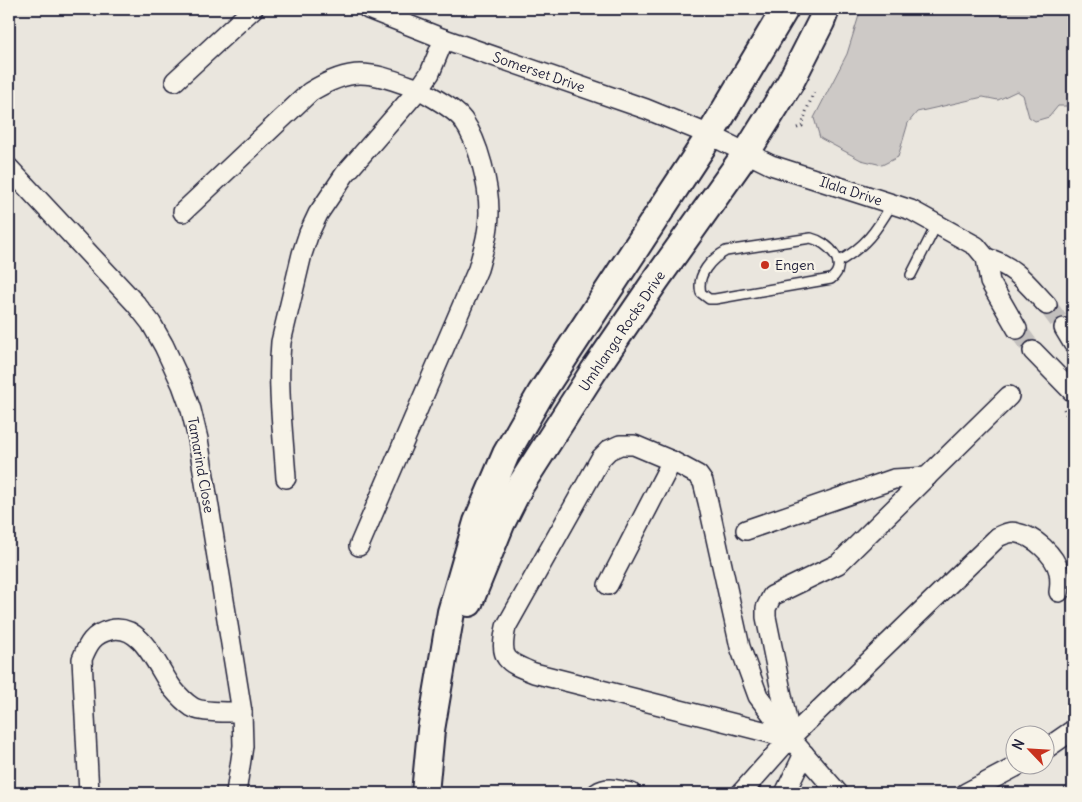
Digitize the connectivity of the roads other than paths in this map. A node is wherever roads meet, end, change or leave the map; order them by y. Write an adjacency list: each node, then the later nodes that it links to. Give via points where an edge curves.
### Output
1 (253, 9): 6 (street)
2 (368, 9): 5 (street, Somerset Drive)
3 (785, 9): 8 (main road, Umhlanga Rocks Drive)
4 (826, 9): 9 (main road, Umhlanga Rocks Drive, via 790,83)
5 (444, 39): 7 (street, via 430,73); 8 (street, Somerset Drive, via 646,109)
6 (175, 81)
7 (419, 89): 12 (street, via 378,76 355,73 326,82 310,92); 24 (street, via 345,174 309,233 281,342 279,378); 26 (street, via 452,110 470,132 487,193 487,232 478,269)
8 (710, 135): 9 (street, Ilala Drive); 29 (main road, Umhlanga Rocks Drive, via 541,393 506,454 477,522 451,612)
9 (747, 152): 11 (street, Ilala Drive, via 771,165); 29 (main road, Umhlanga Rocks Drive, via 598,365 520,486 501,524)
10 (9, 168): 30 (street, Tamarind Close, via 136,304 164,346 182,384 198,439)
11 (892, 204): 13 (street, Ilala Drive); 15 (lane, via 869,240)
12 (183, 212)
13 (937, 224): 14 (street, Ilala Drive, via 976,246); 16 (lane)
14 (986, 258): 17 (street, Ilala Drive, via 1012,269); 18 (street, via 990,282)
15 (838, 262): 15 (lane, via 833,251 811,238 726,250 709,264 699,286 704,297 716,299 830,279 836,275)
16 (911, 275)
17 (1047, 305)
18 (1017, 328)
19 (1033, 351): 20 (street)
20 (1073, 392)
21 (1009, 396): 23 (street)
22 (672, 461): 27 (street); 32 (street, via 698,475 703,482 740,647 758,696); 32 (street, via 634,445 620,445 601,458 506,627 502,646 505,656 513,664 534,673)
23 (927, 477): 25 (street, via 894,479); 32 (street, via 838,564 772,596 766,617)
24 (286, 478)
25 (746, 530)
26 (359, 546)
27 (608, 585)
28 (1060, 592): 32 (street, via 1059,572 1038,543 1017,533 998,536)
29 (443, 667): 38 (main road, Umhlanga Rocks Drive, via 431,730)
30 (242, 712): 36 (street, via 194,709 173,690 137,637 118,628 100,632 89,642 82,658); 37 (street, Tamarind Close, via 244,746)
31 (1073, 730): 33 (street)
32 (790, 738): 34 (street); 41 (street)
33 (1054, 743)
34 (804, 754): 42 (street); 43 (street)
35 (1004, 773): 44 (street)
36 (89, 793)
37 (236, 793)
38 (425, 793)
39 (597, 793): 40 (street, via 612,789)
40 (631, 793)
41 (741, 793)
42 (785, 793)
43 (838, 793)
44 (966, 793)

